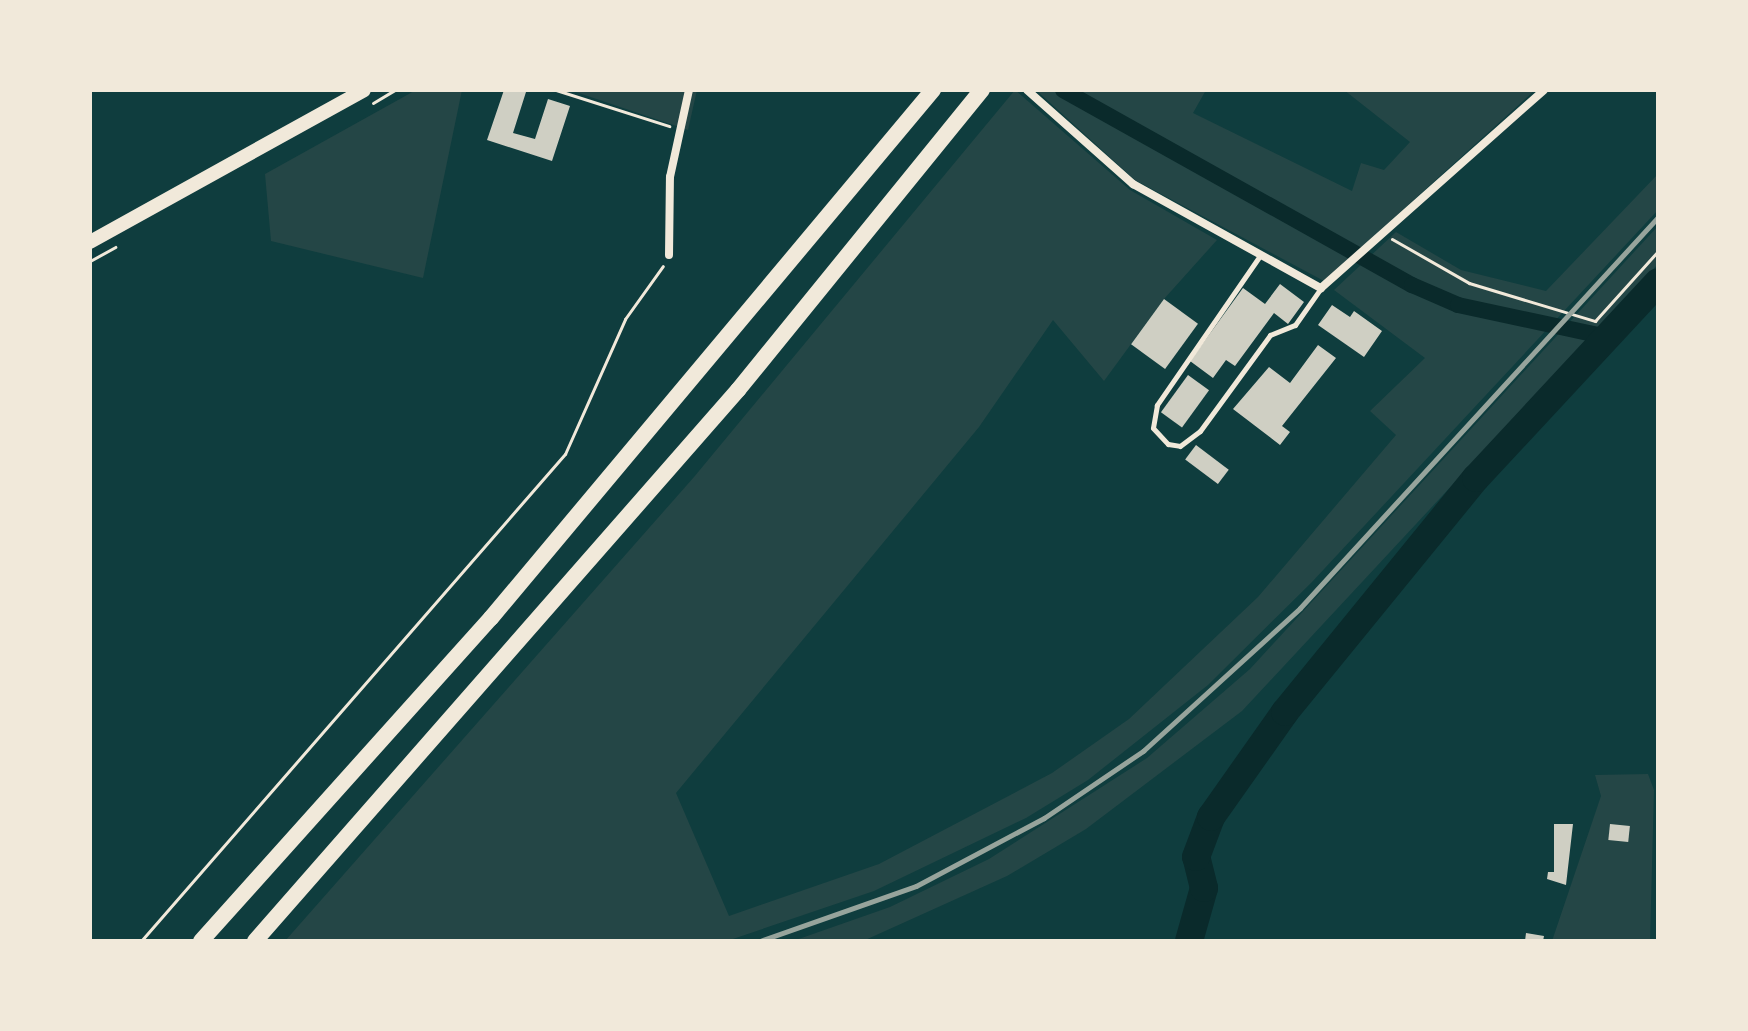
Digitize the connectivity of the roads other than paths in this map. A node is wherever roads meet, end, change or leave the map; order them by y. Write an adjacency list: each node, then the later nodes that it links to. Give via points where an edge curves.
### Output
1 (364, 90): 7 (main road)
2 (689, 90): 8 (street, via 670,177)
3 (933, 90): 11 (highway, via 491,618)
4 (1027, 90): 9 (street, via 1133,184)
5 (1544, 90): 10 (street)
6 (979, 94): 12 (highway, via 738,390)
7 (90, 242)
8 (669, 255)
9 (1259, 257): 10 (street); 10 (lane, via 1157,405 1153,428 1168,444 1180,446 1200,431 1270,335 1295,325)
10 (1321, 288)
11 (201, 941)
12 (255, 941)

